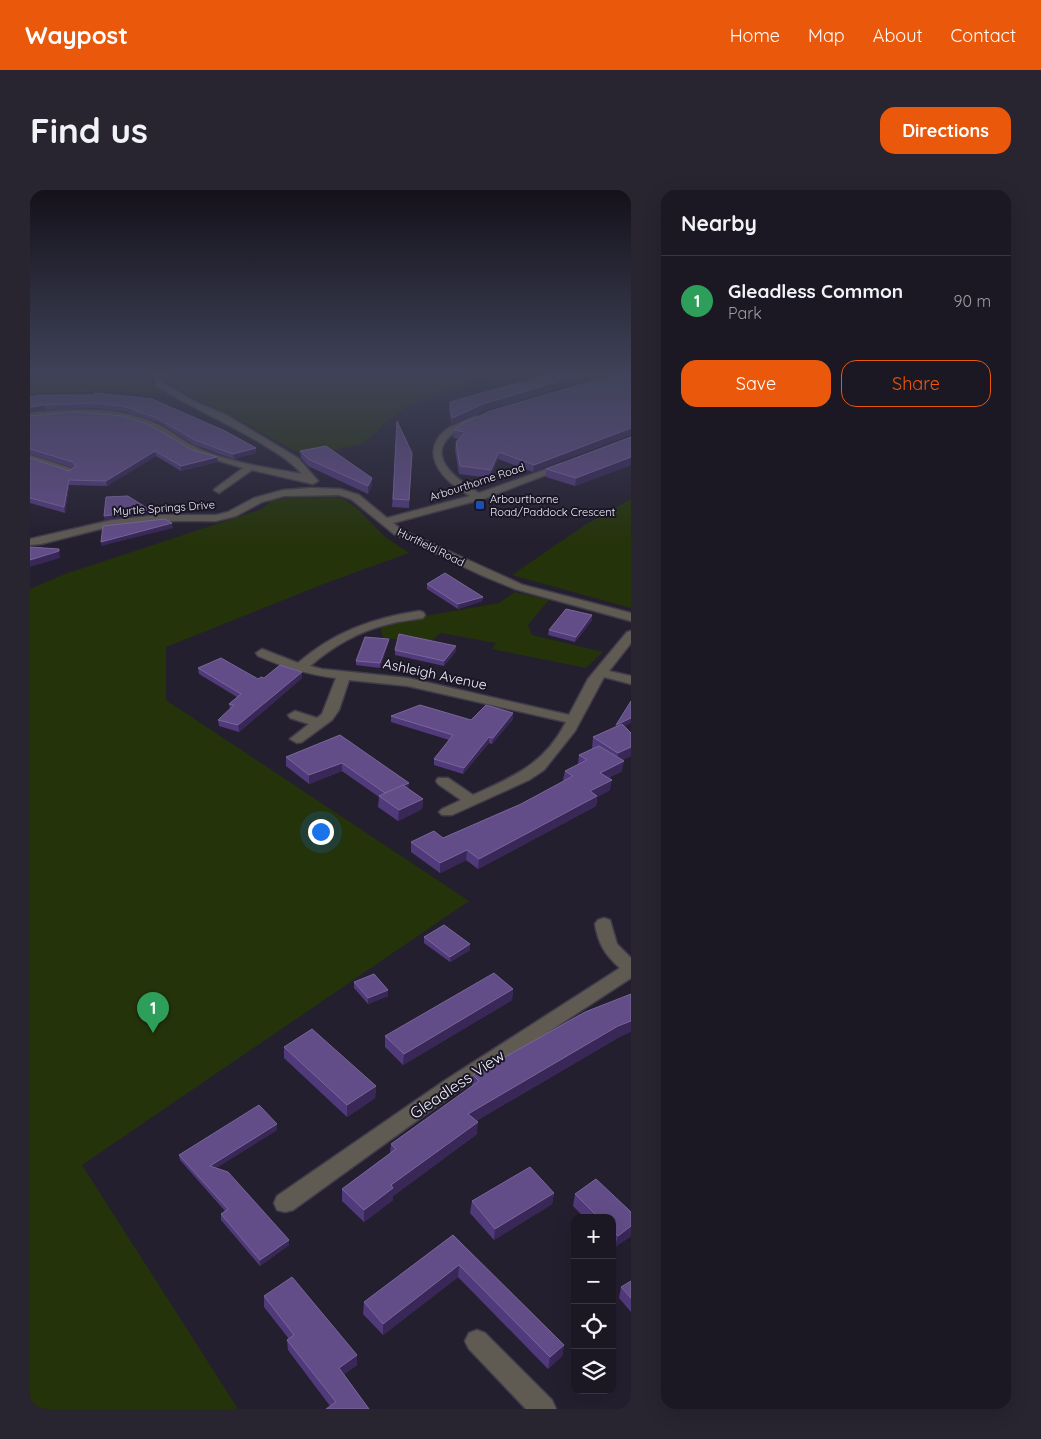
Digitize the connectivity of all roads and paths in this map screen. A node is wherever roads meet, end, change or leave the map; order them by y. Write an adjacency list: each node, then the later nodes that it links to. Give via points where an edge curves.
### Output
1 (158, 429): 6 (street, via 203,454)
2 (243, 429): 8 (street, Hurlfield Road, via 296,460)
3 (455, 429): 11 (street, via 440,442 436,455 438,464 449,479)
4 (30, 458): 7 (street)
5 (575, 462): 11 (street, Arbourthorne Road)
6 (252, 466): 8 (street); 9 (street)
7 (70, 472)
8 (311, 479): 10 (street, Hurlfield Road)
9 (219, 490)
10 (326, 491): 12 (street, Hurlfield Road, via 355,497); 13 (street, Myrtle Springs Drive, via 295,491 271,496 216,518 160,518 112,523)
11 (479, 497): 12 (street, Arbourthorne Road)
12 (384, 522): 16 (street, Hurlfield Road, via 427,547 519,587)
13 (30, 542)
14 (392, 607): 17 (street)
15 (419, 615): 17 (street)
16 (631, 617)
17 (400, 618): 20 (street, via 345,635)
18 (631, 635): 21 (street)
19 (262, 652): 20 (street, Ashleigh Avenue)
20 (301, 667): 22 (street, Ashleigh Avenue)
21 (602, 672): 23 (street); 25 (street)
22 (344, 675): 25 (street, Ashleigh Avenue, via 408,682); 26 (street, via 332,710)
23 (631, 680)
24 (295, 715): 26 (street)
25 (574, 720): 29 (street, via 539,767)
26 (320, 723): 27 (street)
27 (297, 739)
28 (443, 781): 29 (street)
29 (472, 801): 30 (street)
30 (447, 812)
31 (604, 924): 32 (street, via 611,951)
32 (631, 968): 33 (street, Gleadless View, via 451,1086)
33 (285, 1203)
34 (477, 1341): 35 (street)
35 (542, 1409)

